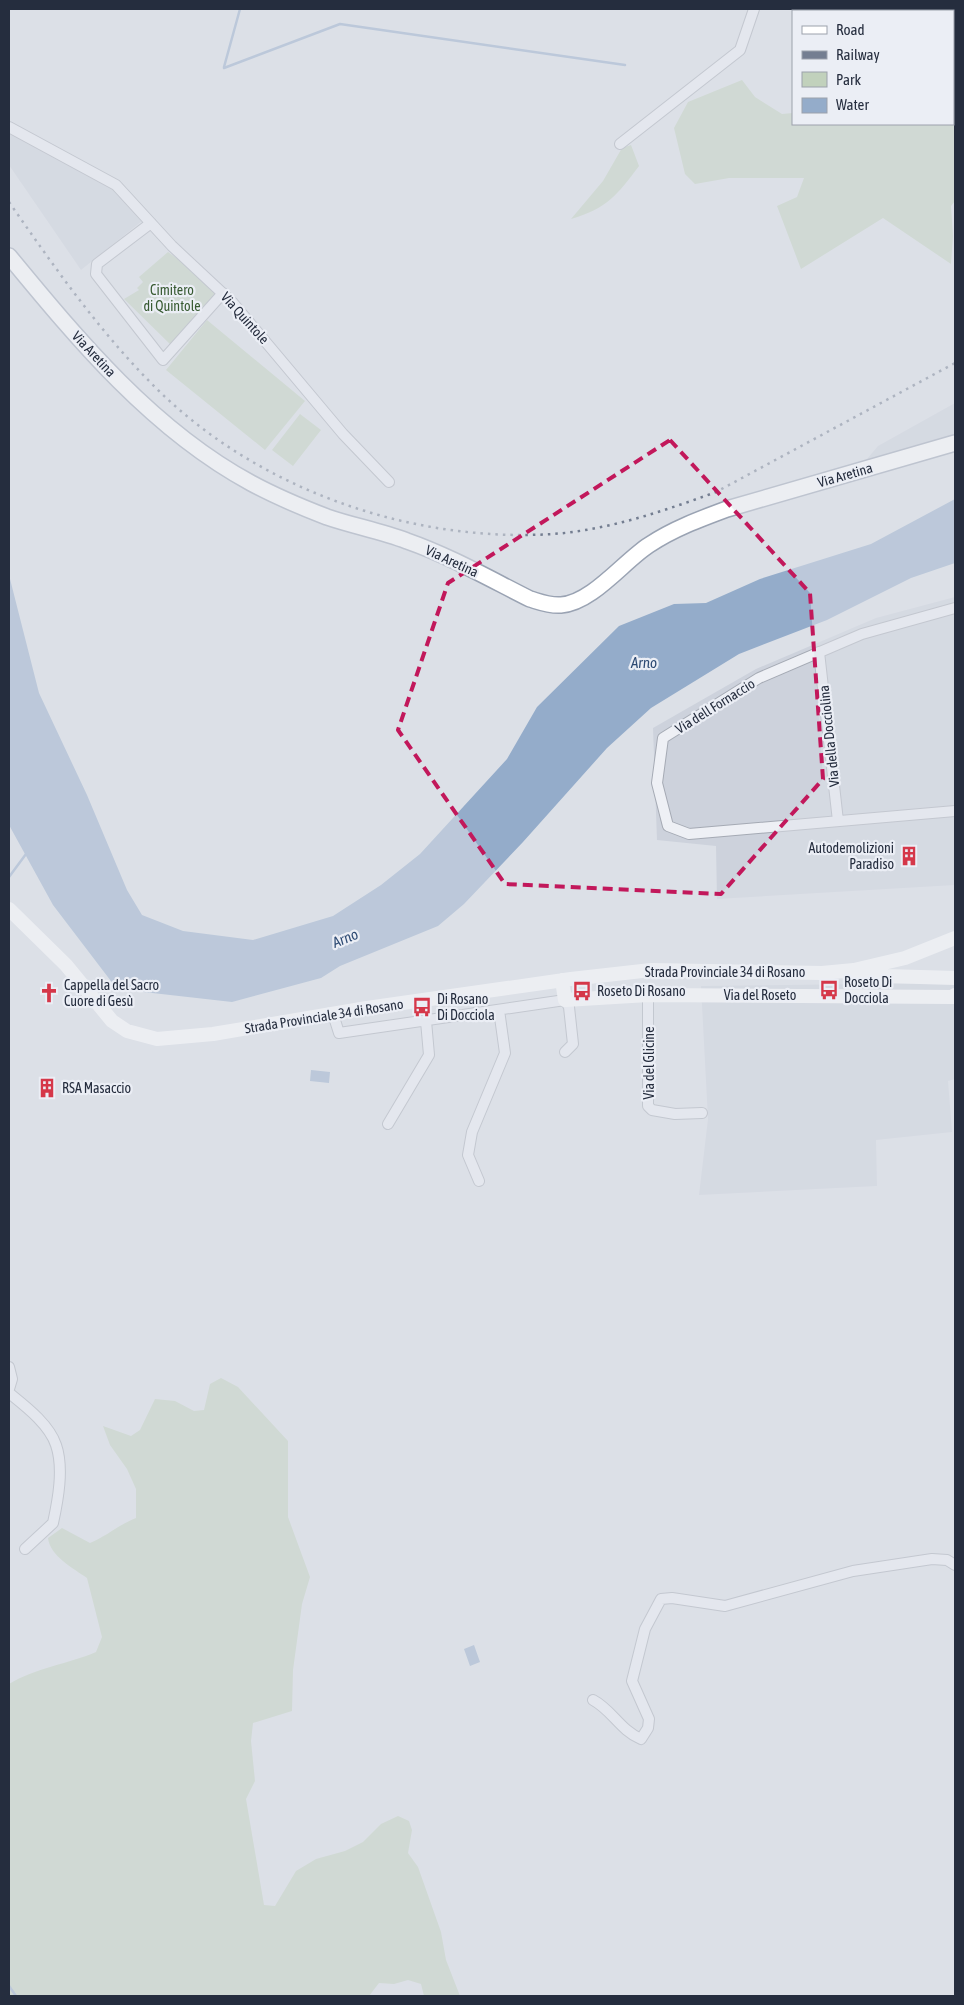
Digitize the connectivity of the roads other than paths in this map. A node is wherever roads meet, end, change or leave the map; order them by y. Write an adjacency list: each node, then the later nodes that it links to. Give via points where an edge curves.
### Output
1 (754, 9): 3 (street, via 740,50)
2 (9, 128): 4 (street, Via Quintole, via 116,185)
3 (620, 144)
4 (151, 223): 6 (street, Via Quintole); 6 (street, via 97,264 96,274 164,360)
5 (9, 256): 7 (main road, Via Aretina, via 119,381 188,443 224,468 327,517 406,540 545,604 561,605 584,597 647,546 691,522)
6 (223, 293): 8 (street, Via Quintole, via 343,434)
7 (955, 443)
8 (389, 482)
9 (955, 608): 10 (street, Via dell Fornaccio, via 862,634)
10 (819, 652): 12 (street, Via della Docciolina); 12 (street, Via dell Fornaccio, via 760,678 663,738 657,783 668,826 689,834)
11 (955, 812): 12 (street, Via dell Fornaccio)
12 (838, 821)
13 (9, 909): 22 (main road, Strada Provinciale 34 di Rosano, via 76,975 112,1021 138,1035 157,1039 178,1038)
14 (955, 938): 15 (main road, Strada Provinciale 34 di Rosano, via 905,958 854,970)
15 (822, 973): 16 (main road); 17 (main road, Strada Provinciale 34 di Rosano, via 651,970)
16 (955, 978)
17 (562, 980): 20 (main road); 22 (main road, Strada Provinciale 34 di Rosano)
18 (648, 995): 19 (main road, Via del Roseto); 20 (main road, Via del Roseto); 25 (street, Via del Glicine, via 648,1106 667,1113)
19 (955, 995)
20 (565, 1000): 21 (street, Via del Roseto); 24 (street, via 569,1007 573,1044)
21 (499, 1010): 23 (street, Via del Roseto); 27 (street, via 504,1053 472,1132 468,1155)
22 (333, 1014): 23 (street, Via del Roseto, via 338,1033)
23 (426, 1020): 26 (street, via 429,1055)
24 (565, 1052)
25 (702, 1113)
26 (388, 1124)
27 (479, 1181)
28 (9, 1367): 29 (street, via 12,1379)
29 (9, 1389)
30 (9, 1393): 31 (street, via 46,1428 56,1445 58,1462 53,1523)
31 (25, 1549)
32 (955, 1565): 33 (street, via 947,1560 932,1559 853,1571 725,1606 661,1599 645,1629 632,1680 649,1718 648,1728 641,1739 628,1733)
33 (593, 1700)

